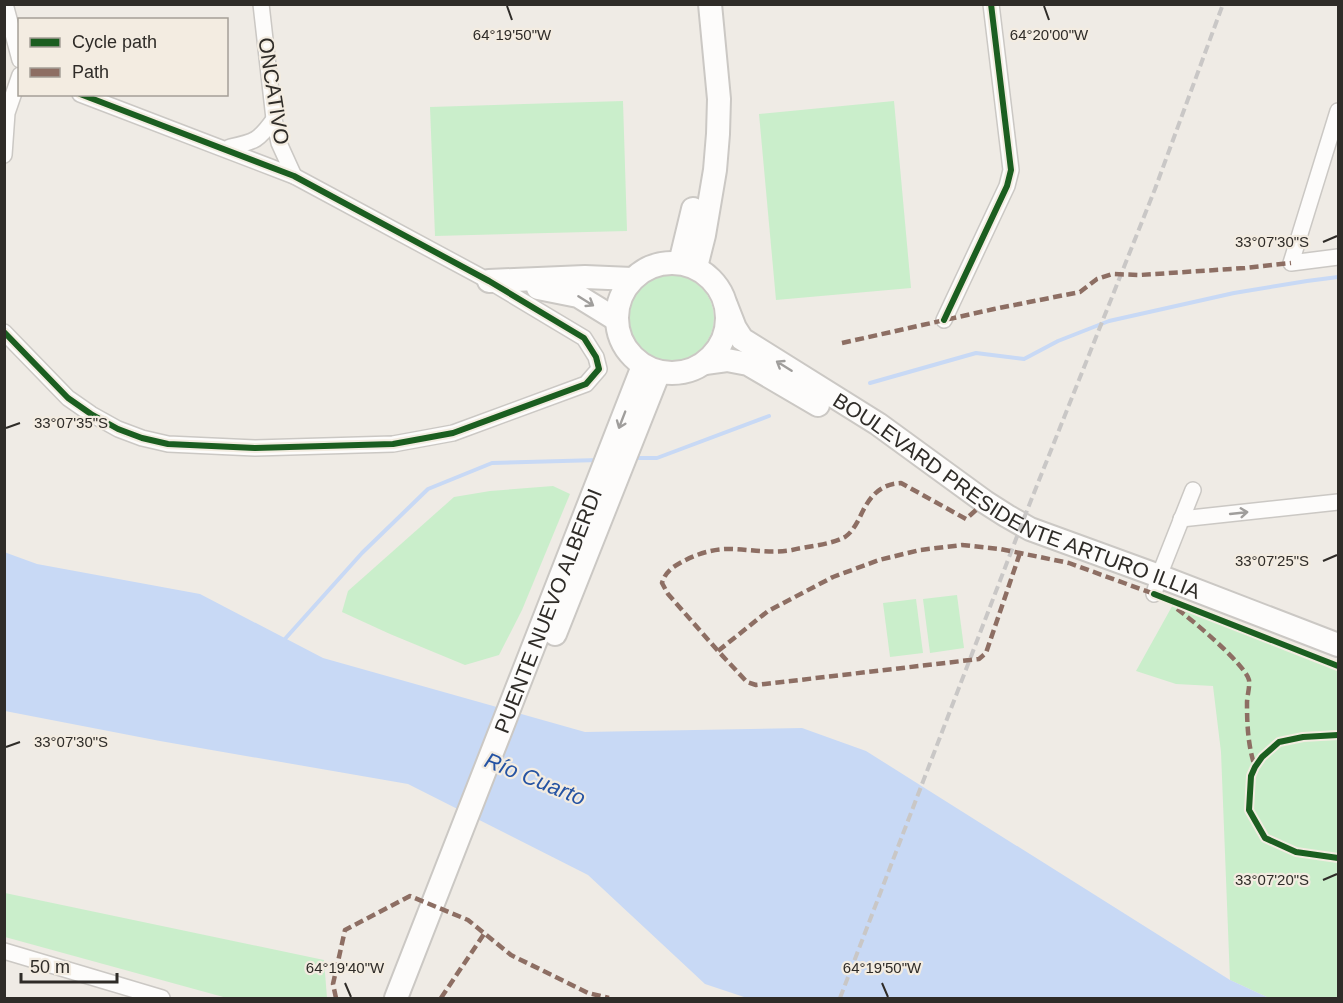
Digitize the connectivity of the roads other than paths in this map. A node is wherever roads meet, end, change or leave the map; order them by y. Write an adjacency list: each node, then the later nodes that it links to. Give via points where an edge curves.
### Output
1 (5, 4): 6 (street)
2 (261, 4): 11 (street, ONCATIVO)
3 (702, 4): 16 (main road, via 706,129 689,231)
4 (710, 4): 16 (main road, via 719,99 718,134 704,235)
5 (991, 4): 21 (street, via 1011,170)
6 (18, 53)
7 (18, 80): 10 (street)
8 (85, 96): 14 (street)
9 (1338, 111): 15 (street, via 1291,263)
10 (6, 112): 13 (street)
11 (274, 119): 12 (street, via 251,143); 14 (street, ONCATIVO, via 279,143)
12 (230, 147)
13 (4, 155)
14 (294, 176): 18 (street)
15 (1338, 257)
16 (688, 265): 17 (main road, via 655,265); 19 (main road, via 709,276)
17 (632, 279): 18 (main road); 20 (main road, via 618,305)
18 (489, 281): 20 (main road, one-way to 20, via 578,296); 22 (street, via 584,338 599,369 586,384 453,433 393,444 255,448 168,444 142,438 118,429 68,398)
19 (726, 305): 23 (main road, via 727,327 719,347); 28 (main road, BOULEVARD PRESIDENTE ARTURO ILLIA, one-way to 19, via 1006,516 878,424 742,339)
20 (617, 320): 24 (main road, via 621,339 630,354)
21 (944, 320)
22 (4, 332)
23 (705, 363): 24 (main road, via 673,373); 28 (main road, BOULEVARD PRESIDENTE ARTURO ILLIA, via 727,360 748,364 874,437 984,515 1027,537)
24 (651, 369): 32 (main road, PUENTE NUEVO ALBERDI)
25 (1192, 490): 27 (street)
26 (1338, 502): 27 (street, one-way to 26)
27 (1181, 519): 28 (street)
28 (1156, 584): 29 (main road, BOULEVARD PRESIDENTE ARTURO ILLIA); 30 (main road, BOULEVARD PRESIDENTE ARTURO ILLIA)
29 (1338, 645)
30 (1338, 656)
31 (4, 951): 33 (street)
32 (405, 995)
33 (162, 999)

